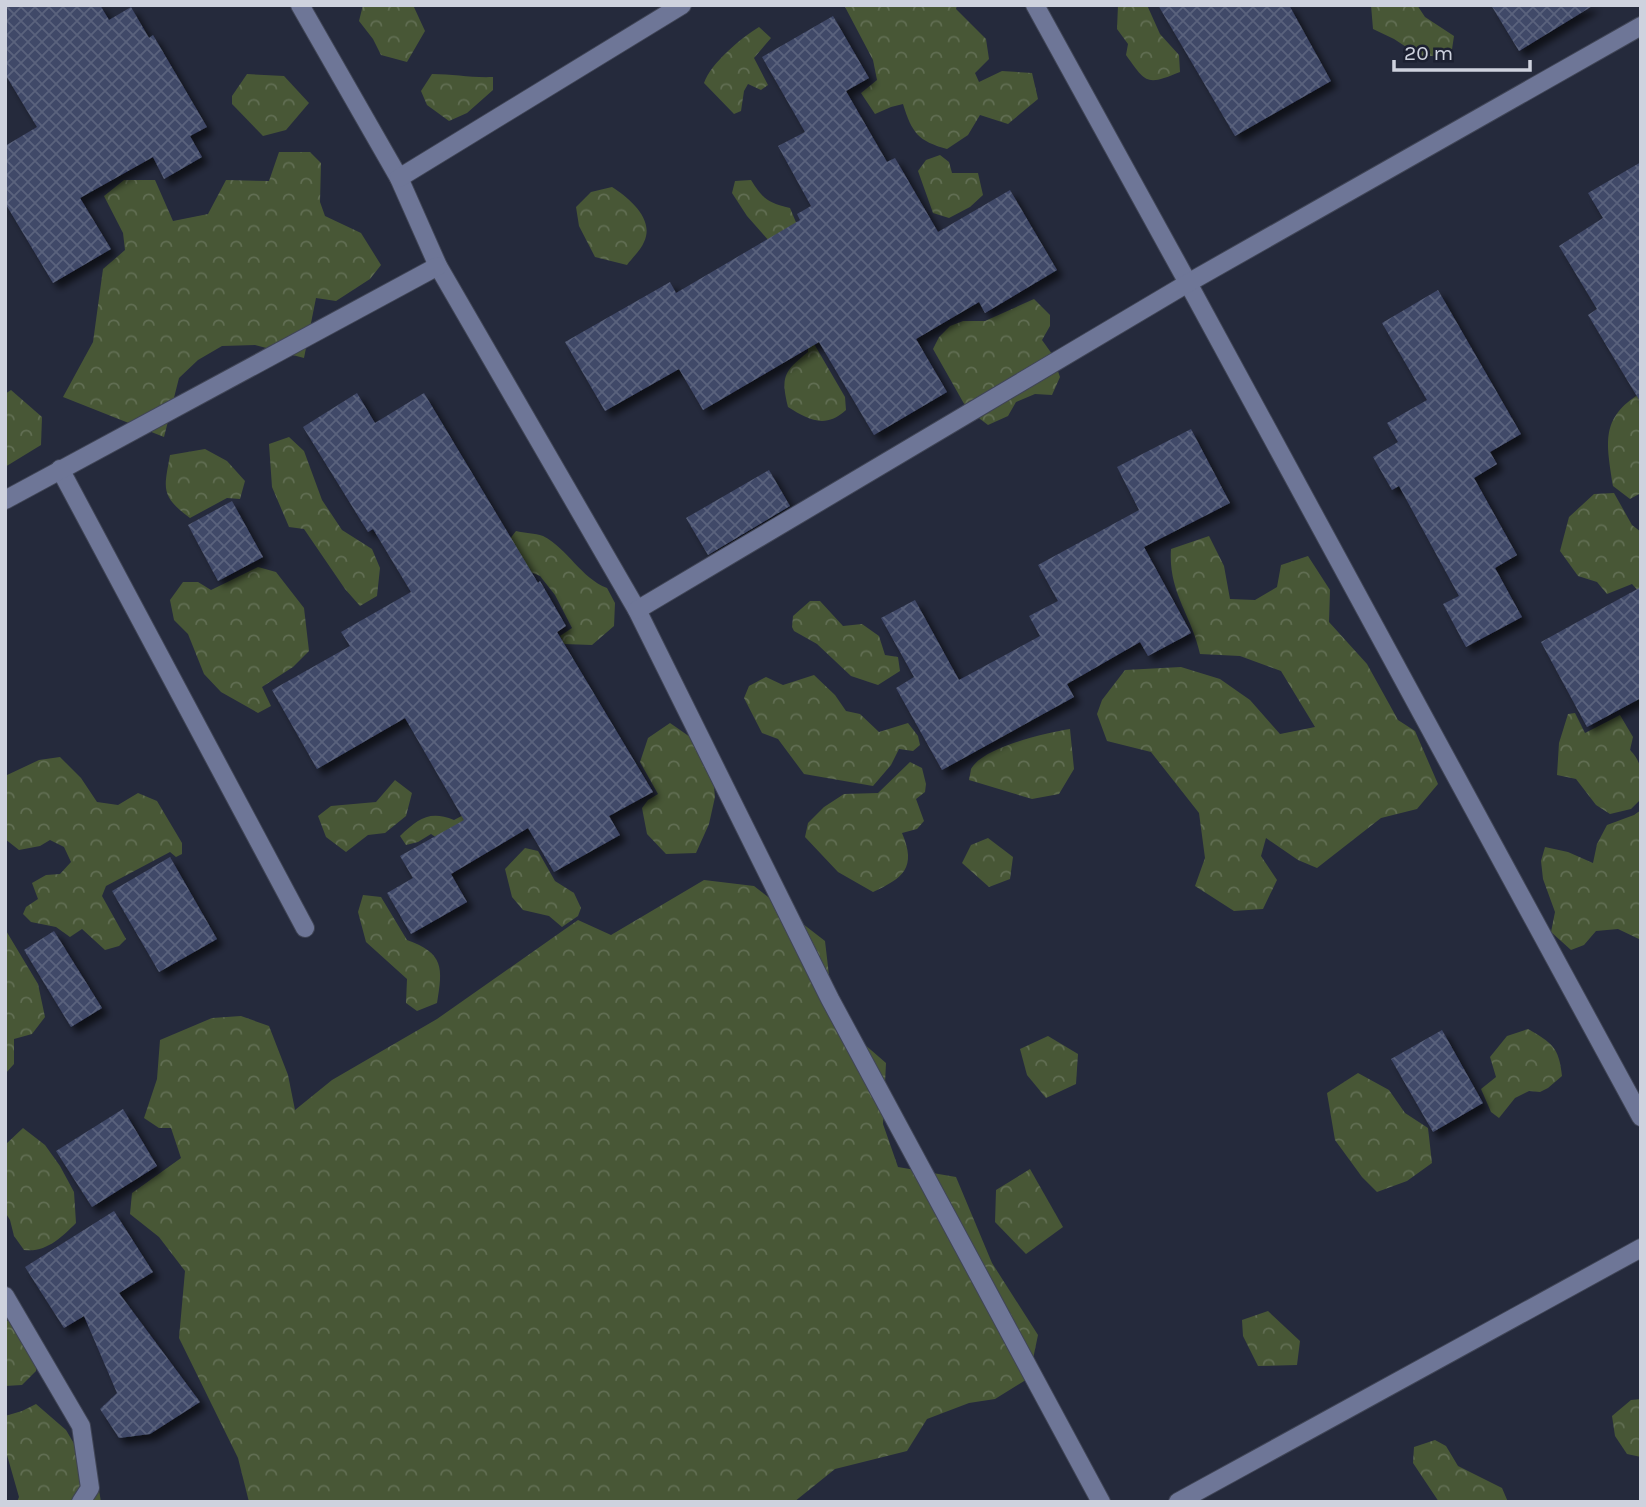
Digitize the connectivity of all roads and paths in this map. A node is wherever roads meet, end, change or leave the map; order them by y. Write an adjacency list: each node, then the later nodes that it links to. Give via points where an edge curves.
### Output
1 (300, 5): 5 (street)
2 (682, 5): 5 (street)
3 (1035, 5): 7 (street)
4 (1641, 26): 7 (street)
5 (399, 178): 6 (street)
6 (439, 266): 8 (street); 10 (street)
7 (1188, 283): 10 (street); 12 (street)
8 (60, 469): 9 (street); 11 (street)
9 (5, 500)
10 (637, 610): 16 (street, via 830,999)
11 (305, 928)
12 (1641, 1117)
13 (1641, 1248): 17 (street)
14 (5, 1296): 15 (street, via 81,1426 90,1488)
15 (81, 1502)
16 (1101, 1502)
17 (1178, 1502)

